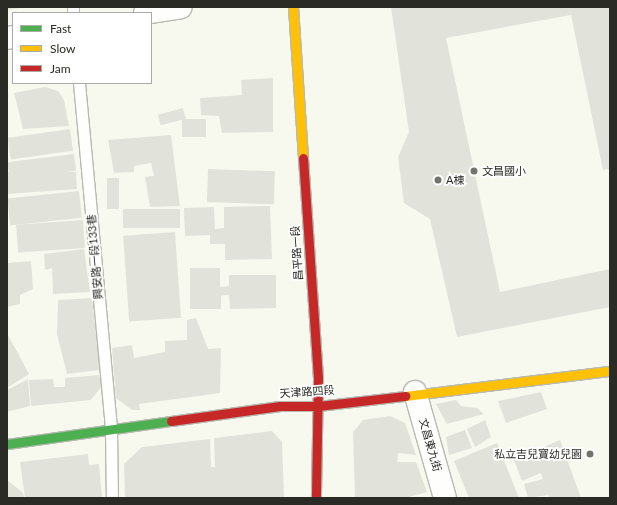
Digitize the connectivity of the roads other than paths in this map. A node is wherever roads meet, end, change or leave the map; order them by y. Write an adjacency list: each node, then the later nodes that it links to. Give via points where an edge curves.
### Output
1 (181, 7): 3 (street)
2 (293, 7): 7 (street, 昌平路一段)
3 (151, 12)
4 (79, 84): 8 (lane, 興安路一段133巷)
5 (610, 371): 6 (street, 天津路四段)
6 (415, 392): 7 (street, 天津路四段); 12 (street, 文昌東九街)
7 (318, 406): 8 (street, 天津路四段, via 280,406); 11 (street, 昌平路一段)
8 (111, 430): 9 (street, 天津路四段); 10 (lane, 興安路一段133巷)
9 (7, 444)
10 (112, 498)
11 (316, 498)
12 (445, 498)

